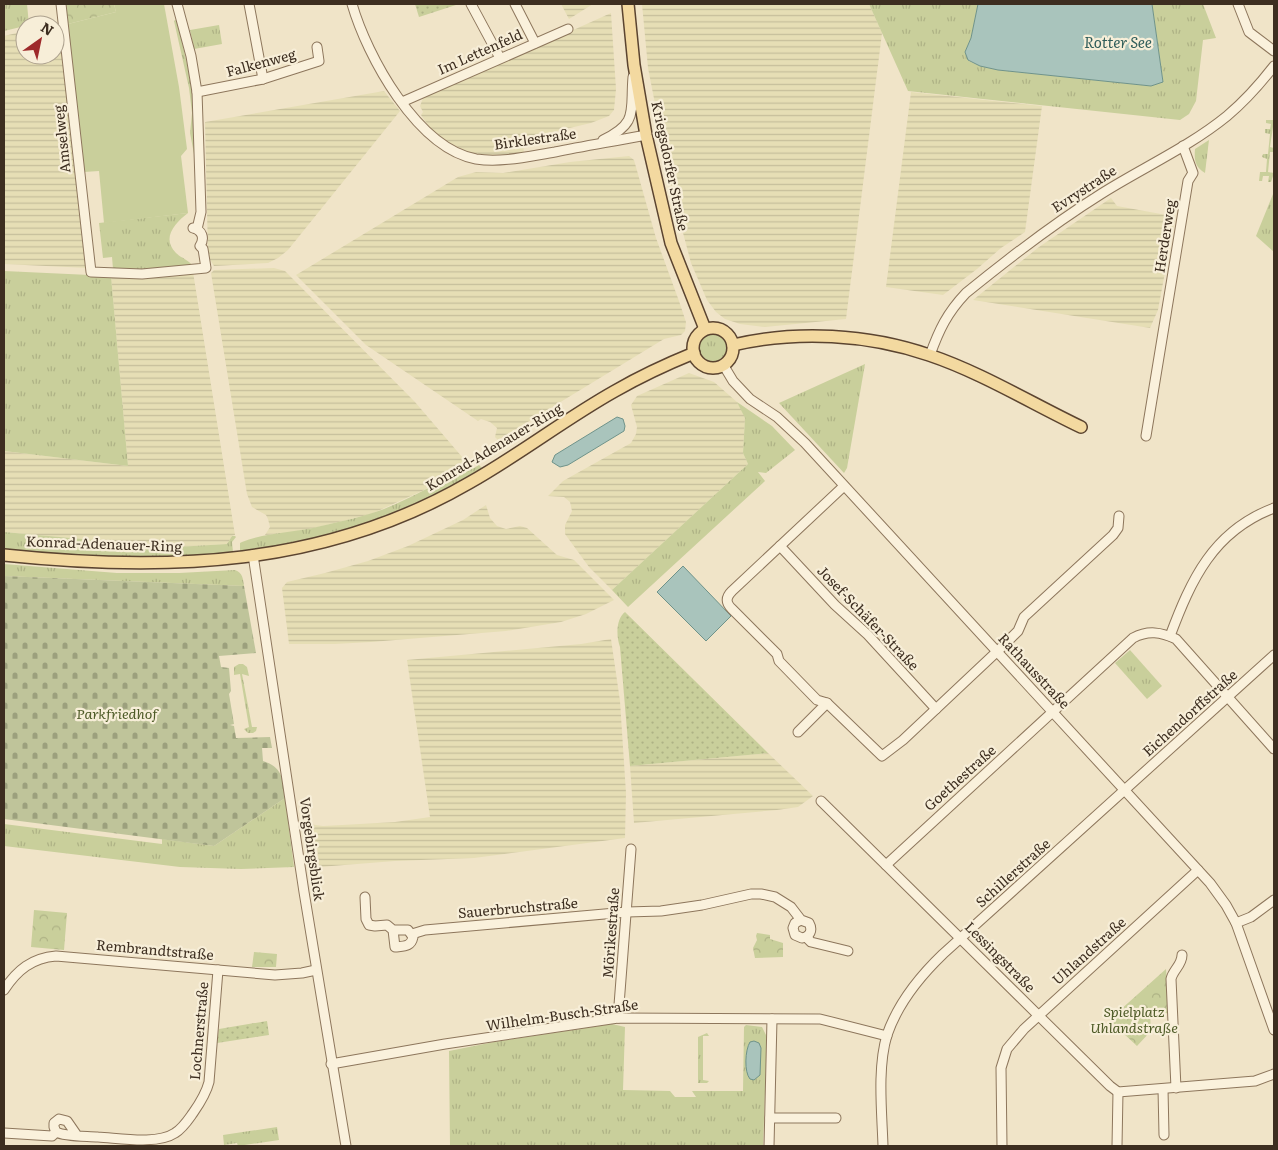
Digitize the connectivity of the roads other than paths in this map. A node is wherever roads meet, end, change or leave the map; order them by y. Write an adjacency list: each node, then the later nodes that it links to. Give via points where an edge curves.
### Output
1 (61, 4): 17 (street, Amselweg, via 91,272 142,274 206,268 200,246 203,236 195,228 201,212)
2 (177, 4): 17 (street)
3 (249, 4): 16 (street)
4 (352, 4): 18 (street, Birklestraße, via 382,74)
5 (471, 4): 13 (street)
6 (515, 4): 10 (street)
7 (628, 4): 14 (main road, Kriegsdorfer Straße)
8 (1238, 4): 12 (street, via 1249,32)
9 (568, 29): 10 (street, Im Lettenfeld)
10 (535, 43): 13 (street, Im Lettenfeld)
11 (317, 47): 16 (street, Falkenweg, via 319,61)
12 (1274, 51)
13 (500, 58): 18 (street, Im Lettenfeld)
14 (634, 65): 19 (main road, Kriegsdorfer Straße); 20 (street, Birklestraße, via 630,117 620,131)
15 (1274, 66): 21 (street, Evrystraße, via 1227,116)
16 (262, 79): 17 (street, Falkenweg)
17 (197, 92)
18 (401, 99): 20 (street, Birklestraße, via 442,144 476,158 524,157)
19 (646, 135): 20 (street, Birklestraße); 22 (main road, Kriegsdorfer Straße, via 671,243)
20 (594, 144)
21 (1183, 146): 25 (street, Evrystraße, via 1113,186 1056,224 966,293 945,319); 28 (street, Herderweg, via 1193,172 1188,181)
22 (705, 329): 23 (main road, via 723,330); 24 (main road, via 695,339)
23 (733, 345): 25 (main road, via 765,339 834,336 892,344); 26 (main road, via 733,354)
24 (694, 353): 26 (main road, via 698,362 706,367); 34 (main road, Konrad-Adenauer-Ring, via 615,391 469,483 407,515 355,534)
25 (930, 355): 27 (main road)
26 (724, 366): 29 (street, Rathausstraße, via 743,392 789,427)
27 (1080, 427)
28 (1146, 436)
29 (844, 486): 32 (street); 36 (street, Rathausstraße)
30 (1274, 508): 35 (street, via 1241,526 1214,551 1192,583)
31 (1119, 516): 36 (street, via 1118,528 1113,535 1024,617 1018,631)
32 (780, 546): 39 (street, via 732,591 727,601 777,654 779,661 817,700); 40 (street, Josef-Schäfer-Straße)
33 (4, 555): 34 (main road, Konrad-Adenauer-Ring, via 74,561 174,563)
34 (253, 555): 61 (street, Vorgebirgsblick)
35 (1170, 636): 38 (street); 41 (street, Goethestraße, via 1153,632 1140,634)
36 (997, 651): 40 (street); 41 (street, Rathausstraße)
37 (1274, 655): 38 (street, Eichendorffstraße)
38 (1228, 698): 43 (street); 44 (street, Eichendorffstraße)
39 (827, 704): 40 (street, via 882,756); 42 (street)
40 (936, 709)
41 (1053, 712): 44 (street, Rathausstraße); 47 (street, Goethestraße)
42 (798, 732)
43 (1274, 750)
44 (1125, 791): 48 (street, Rathausstraße); 57 (street, Schillerstraße)
45 (821, 801): 47 (street, Lessingstraße)
46 (631, 849): 51 (street, Mörikestraße)
47 (886, 864): 57 (street, Lessingstraße)
48 (1198, 870): 53 (street, Rathausstraße, via 1221,897); 63 (street, Uhlandstraße)
49 (365, 897): 54 (street, Sauerbruchstraße, via 369,925 389,925)
50 (1274, 900): 53 (street, via 1251,917)
51 (627, 912): 52 (street, Sauerbruchstraße, via 685,908 761,894 791,907); 55 (street, Sauerbruchstraße, via 425,930); 64 (street, Mörikestraße)
52 (801, 920): 56 (street, via 811,927); 56 (street, via 794,925 793,932)
53 (1236, 923): 66 (street, Rathausstraße)
54 (393, 930): 55 (street, Sauerbruchstraße, via 407,929); 55 (street, Sauerbruchstraße, via 395,947 408,946)
55 (412, 934)
56 (806, 938): 58 (street)
57 (961, 938): 63 (street, Lessingstraße); 67 (street, Schillerstraße, via 910,992)
58 (848, 951)
59 (1182, 955): 70 (street, via 1172,979)
60 (218, 970): 61 (street, Rembrandtstraße, via 275,975); 62 (street, Rembrandtstraße, via 56,956 23,967); 77 (street, Lochnerstraße, via 209,1082 204,1097 187,1122 174,1134 153,1139)
61 (316, 970): 68 (street, Vorgebirgsblick)
62 (4, 990)
63 (1038, 1015): 72 (street, Lessingstraße); 82 (street, Uhlandstraße, via 1011,1043 1002,1062)
64 (618, 1018): 65 (street, Wilhelm-Busch-Straße); 68 (street, Wilhelm-Busch-Straße)
65 (772, 1019): 67 (street, Wilhelm-Busch-Straße, via 820,1019); 73 (street)
66 (1274, 1030)
67 (887, 1036): 81 (street, Schillerstraße, via 882,1067)
68 (331, 1064): 79 (street, Vorgebirgsblick)
69 (1274, 1074): 70 (street, via 1255,1081)
70 (1176, 1088): 71 (street)
71 (1162, 1089): 72 (street); 78 (street)
72 (1118, 1092): 83 (street)
73 (770, 1118): 74 (street); 80 (street)
74 (836, 1118)
75 (56, 1132): 76 (street, Lochnerstraße, via 52,1136); 77 (street, Lochnerstraße); 77 (street, via 54,1123 64,1119)
76 (4, 1133)
77 (76, 1134)
78 (1164, 1135)
79 (346, 1146)
80 (769, 1146)
81 (883, 1146)
82 (1002, 1146)
83 (1117, 1146)

